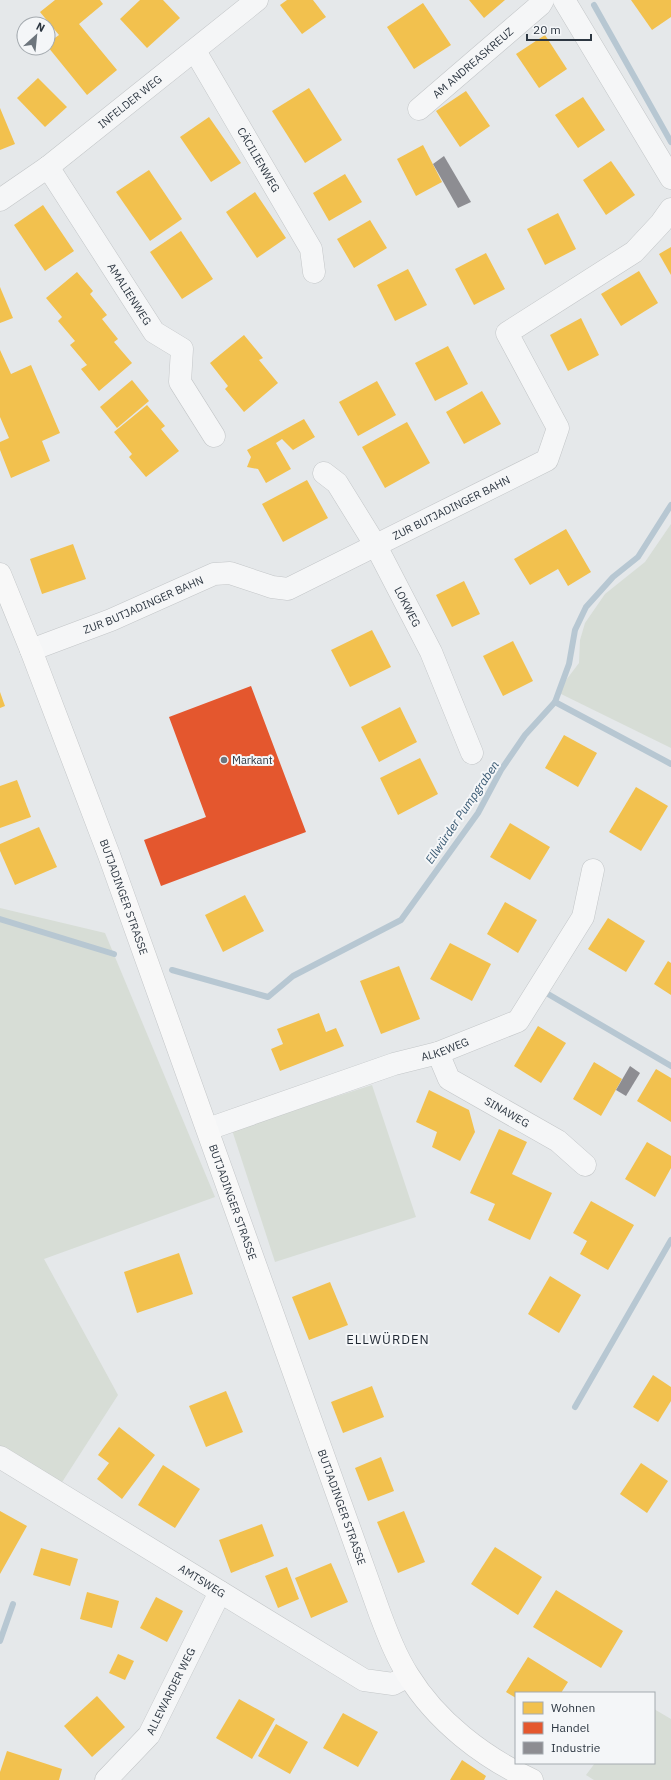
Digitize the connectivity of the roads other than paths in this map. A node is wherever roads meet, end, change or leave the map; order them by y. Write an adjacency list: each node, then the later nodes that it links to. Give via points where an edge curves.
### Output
1 (257, 0): 4 (street, INFELDER WEG)
2 (543, 0): 5 (street, AM ANDREASKREUZ)
3 (564, 0): 7 (street)
4 (195, 51): 6 (street, INFELDER WEG); 10 (street, CÄCILIENWEG, via 311,249)
5 (420, 109)
6 (48, 167): 8 (street, INFELDER WEG); 11 (street, AMALIENWEG, via 154,332 182,348 180,382)
7 (670, 175)
8 (0, 200)
9 (671, 209): 13 (street, ZUR BUTJADINGER BAHN, via 634,252 507,333 558,428 547,460)
10 (314, 272)
11 (214, 436)
12 (324, 473): 13 (street, LOKWEG, via 337,483)
13 (376, 546): 15 (street, ZUR BUTJADINGER BAHN, via 288,589 272,587 230,573 214,574 111,620); 16 (street, LOKWEG, via 431,652)
14 (0, 574): 15 (main road, BUTJADINGER STRASSE)
15 (31, 650): 19 (main road, BUTJADINGER STRASSE, via 109,854)
16 (472, 753)
17 (593, 870): 18 (street, ALKEWEG, via 583,917 518,1021)
18 (438, 1053): 19 (street, ALKEWEG, via 394,1064); 20 (street, SINAWEG, via 450,1079 558,1141)
19 (208, 1129): 23 (main road, BUTJADINGER STRASSE, via 380,1614 394,1650)
20 (585, 1165)
21 (0, 1457): 22 (street, AMTSWEG)
22 (220, 1592): 23 (street, AMTSWEG, via 364,1680 393,1684); 24 (street, ALLEWARDER WEG, via 149,1736)
23 (408, 1676): 25 (main road, BUTJADINGER STRASSE, via 440,1717 474,1746 507,1768)
24 (106, 1780)
25 (532, 1780)

